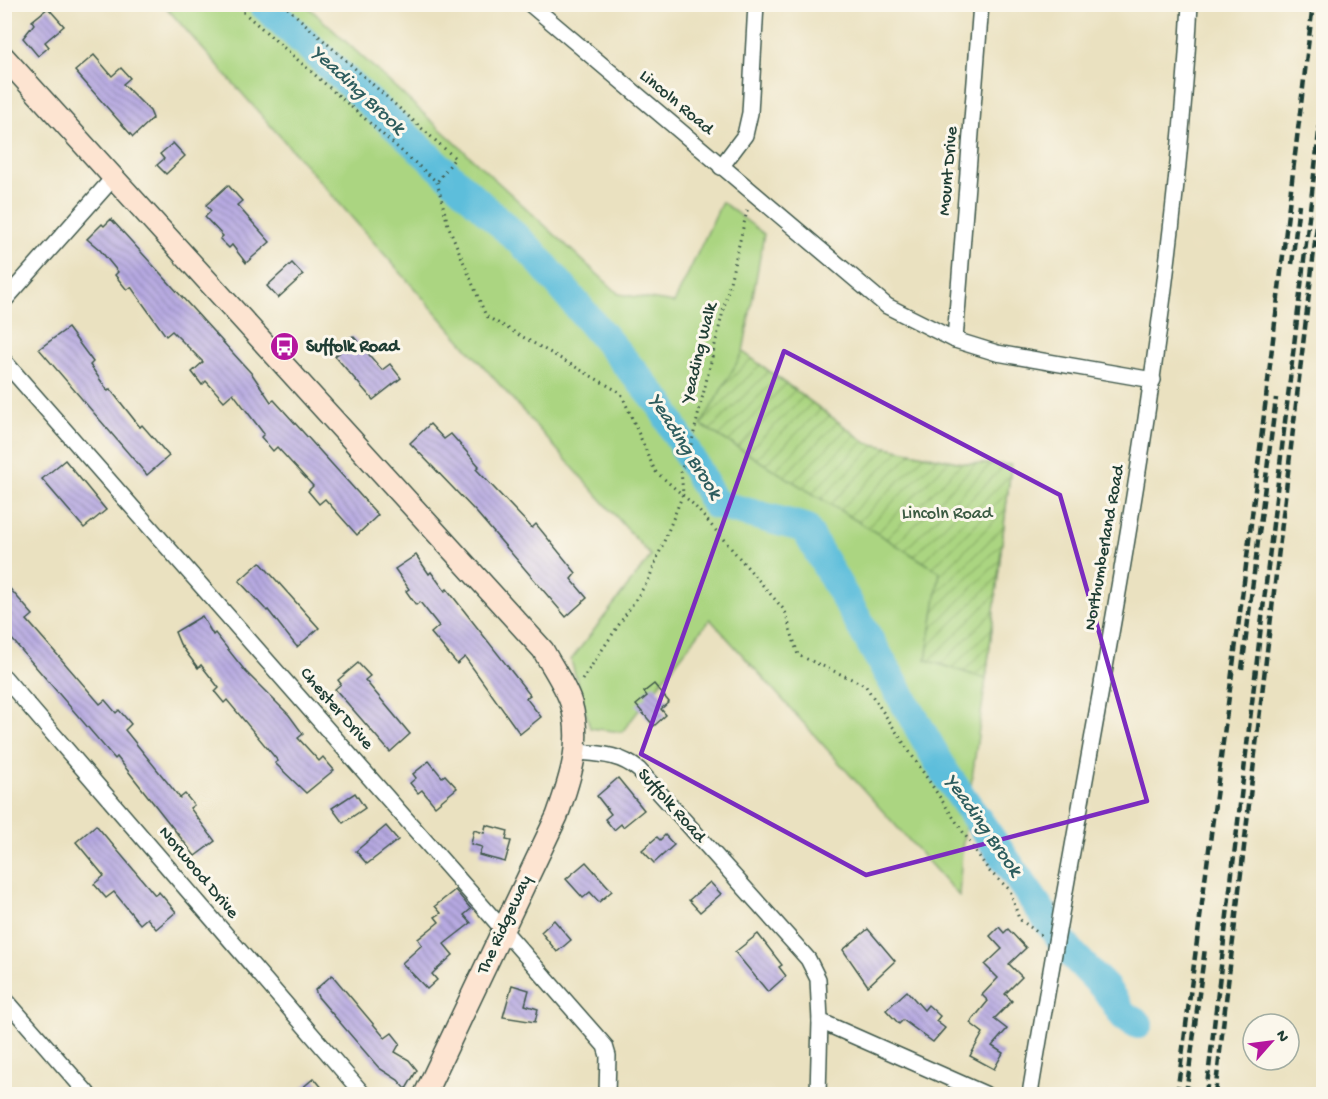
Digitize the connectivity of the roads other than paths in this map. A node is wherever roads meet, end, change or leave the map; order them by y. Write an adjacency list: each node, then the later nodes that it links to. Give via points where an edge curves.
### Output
1 (530, 4): 6 (street, Lincoln Road)
2 (756, 4): 6 (street, via 750,113 745,135)
3 (981, 4): 9 (street, Mount Drive)
4 (1190, 4): 11 (street, Northumberland Road, via 1186,84)
5 (4, 57): 7 (street)
6 (721, 167): 9 (street, Lincoln Road, via 887,306)
7 (114, 177): 8 (street); 13 (street, via 543,650 571,704)
8 (4, 301)
9 (955, 340): 11 (street, Lincoln Road, via 997,352)
10 (4, 361): 14 (street, Chester Drive)
11 (1153, 380): 23 (street, Northumberland Road)
12 (4, 677): 18 (street, Norwood Drive)
13 (577, 752): 14 (street, The Ridgeway, via 557,816); 16 (street, Suffolk Road, via 627,759 639,770 808,959 818,980)
14 (502, 930): 19 (street, The Ridgeway); 20 (street, Chester Drive, via 605,1046)
15 (4, 998): 17 (street)
16 (820, 1021): 21 (street, Suffolk Road); 22 (street)
17 (88, 1095)
18 (363, 1095)
19 (424, 1095)
20 (607, 1095)
21 (818, 1095)
22 (985, 1095)
23 (1030, 1095)

